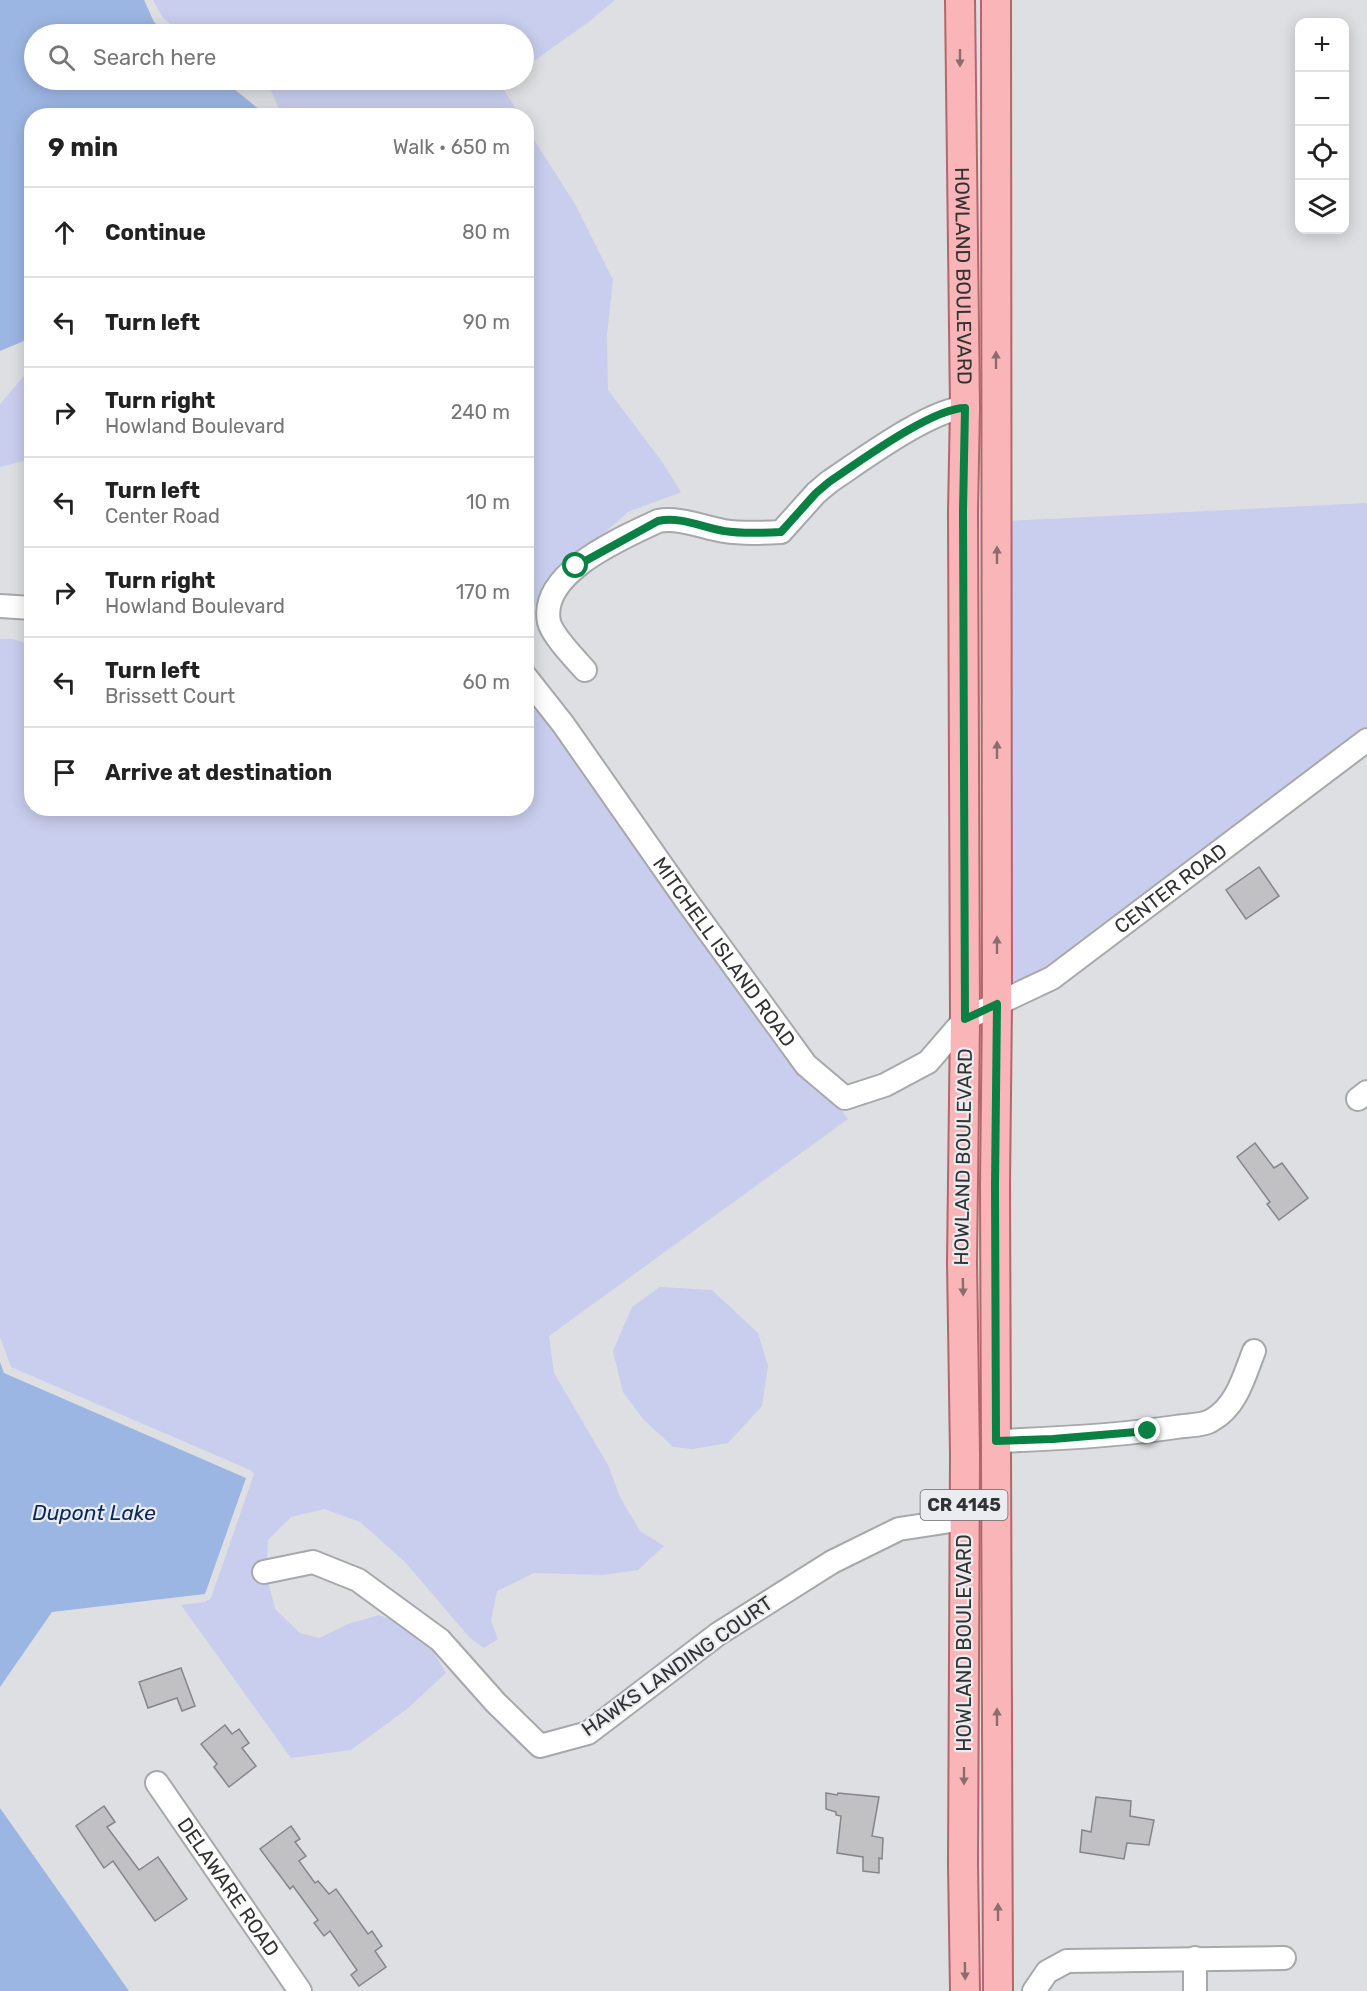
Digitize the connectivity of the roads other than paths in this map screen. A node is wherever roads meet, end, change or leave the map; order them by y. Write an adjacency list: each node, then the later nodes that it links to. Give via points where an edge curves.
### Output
1 (960, 0): 5 (main road, HOWLAND BOULEVARD / CR 4145, one-way to 5)
2 (981, 0): 4 (main road, via 981,58)
3 (996, 0): 4 (main road, HOWLAND BOULEVARD / CR 4145)
4 (996, 100): 11 (main road, HOWLAND BOULEVARD / CR 4145, one-way to 4)
5 (965, 408): 8 (street, via 953,408 929,419 829,482 781,532 725,531 668,519 576,566 558,586 551,601 549,624); 12 (main road, HOWLAND BOULEVARD / CR 4145)
6 (0, 606): 7 (street)
7 (24, 608)
8 (585, 670)
9 (534, 687): 12 (street, MITCHELL ISLAND ROAD, via 806,1065 845,1098 885,1085 928,1062)
10 (1367, 740): 11 (street, CENTER ROAD, via 1052,978)
11 (997, 1004): 12 (street, CENTER ROAD); 14 (main road, HOWLAND BOULEVARD / CR 4145)
12 (965, 1019): 15 (main road, HOWLAND BOULEVARD / CR 4145, one-way to 15)
13 (1254, 1351): 14 (street, via 1229,1407 1211,1422 1148,1431)
14 (996, 1441): 22 (main road, HOWLAND BOULEVARD / CR 4145, one-way to 14)
15 (964, 1519): 16 (street, HAWKS LANDING COURT, via 899,1529 832,1562 718,1634 588,1733 540,1746 495,1703 440,1640 358,1580 313,1562); 21 (main road, HOWLAND BOULEVARD / CR 4145, one-way to 21)
16 (264, 1572)
17 (156, 1783): 20 (street, DELAWARE ROAD)
18 (1195, 1958): 19 (street); 23 (street, via 1067,1960 1047,1972); 24 (street)
19 (1284, 1958)
20 (300, 1991)
21 (965, 1991)
22 (998, 1991)
23 (1034, 1991)
24 (1195, 1991)

